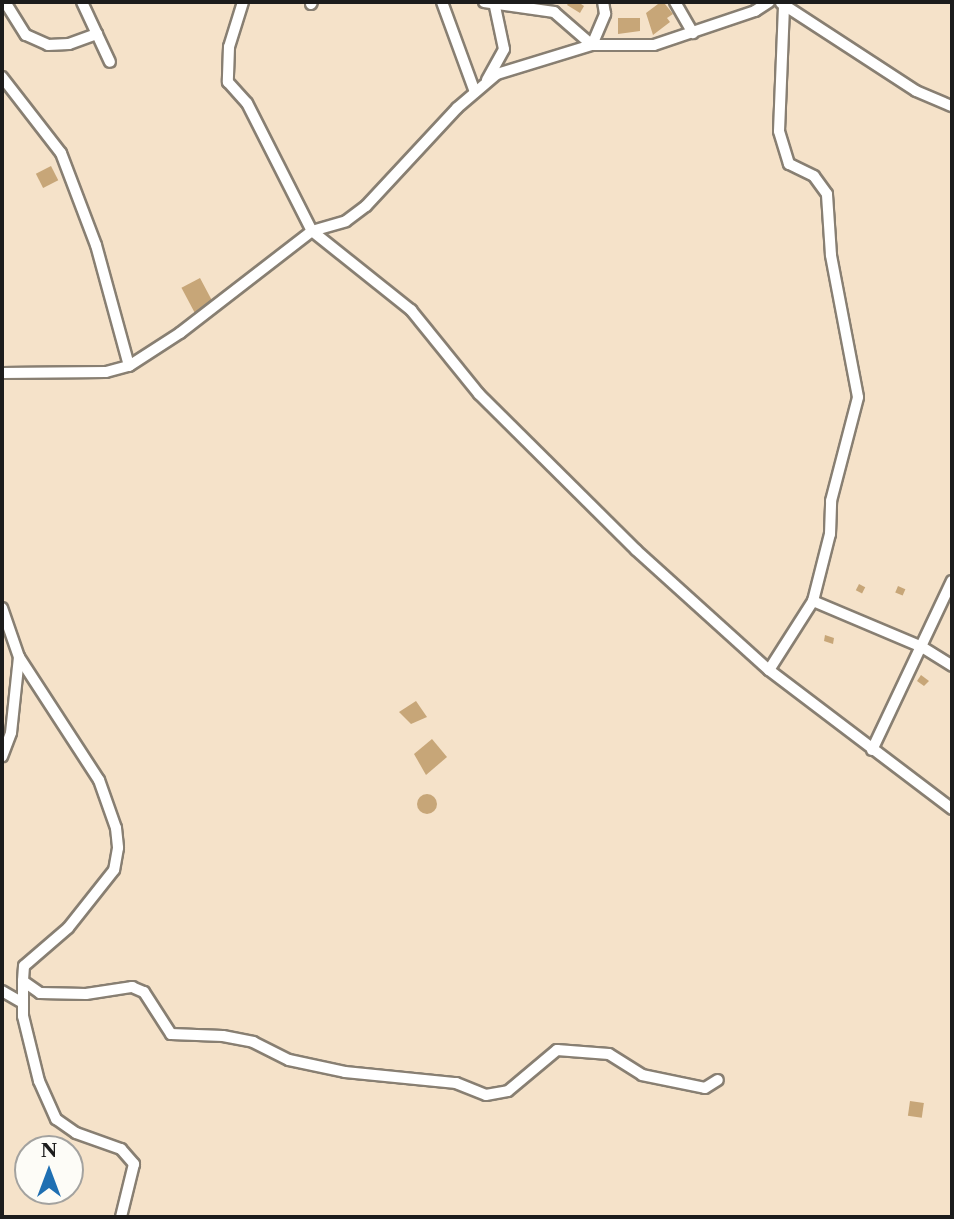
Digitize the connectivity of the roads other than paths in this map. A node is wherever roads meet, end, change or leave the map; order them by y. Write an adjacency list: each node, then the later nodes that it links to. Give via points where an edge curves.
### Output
1 (5, 2): 12 (street, via 26,35 48,45 69,44)
2 (82, 2): 12 (street)
3 (243, 2): 19 (street, via 229,47 228,82 247,103)
4 (442, 2): 17 (street)
5 (484, 2): 9 (street)
6 (603, 2): 13 (street, via 605,13)
7 (675, 2): 11 (street)
8 (769, 2): 11 (street)
9 (495, 3): 13 (street, via 554,12); 16 (street, via 504,50)
10 (782, 4): 18 (street, via 916,91); 23 (street, via 779,131 789,163 814,176 827,194 831,255 858,382 858,403 831,501 830,534)
11 (693, 33): 13 (street, via 654,45)
12 (97, 34): 14 (street)
13 (592, 45): 16 (street)
14 (110, 62)
15 (2, 77): 20 (street, via 61,153 96,245)
16 (487, 80): 17 (street)
17 (475, 92): 19 (street, via 366,206 346,221)
18 (952, 106)
19 (312, 232): 20 (street, via 180,333); 28 (street, via 411,310 479,394 636,550)
20 (129, 366): 21 (street, via 106,372)
21 (2, 373)
22 (952, 582): 25 (street)
23 (813, 601): 25 (street); 28 (street)
24 (2, 608): 26 (street)
25 (922, 647): 27 (street); 29 (street)
26 (19, 657): 30 (street, via 11,733); 32 (street, via 99,780 118,848 114,870 68,928 24,966)
27 (952, 666)
28 (769, 670): 29 (street)
29 (872, 750): 31 (street)
30 (2, 756)
31 (950, 804)
32 (23, 981): 34 (street); 35 (street, via 47,995 140,988 171,1034 223,1036 253,1042 289,1060 345,1072 456,1083 486,1095 508,1091 557,1050 609,1054 642,1075 705,1088)
33 (2, 991): 34 (street)
34 (22, 1002): 36 (street, via 39,1081 56,1119 76,1133 121,1149 134,1164)
35 (718, 1080)
36 (121, 1217)

